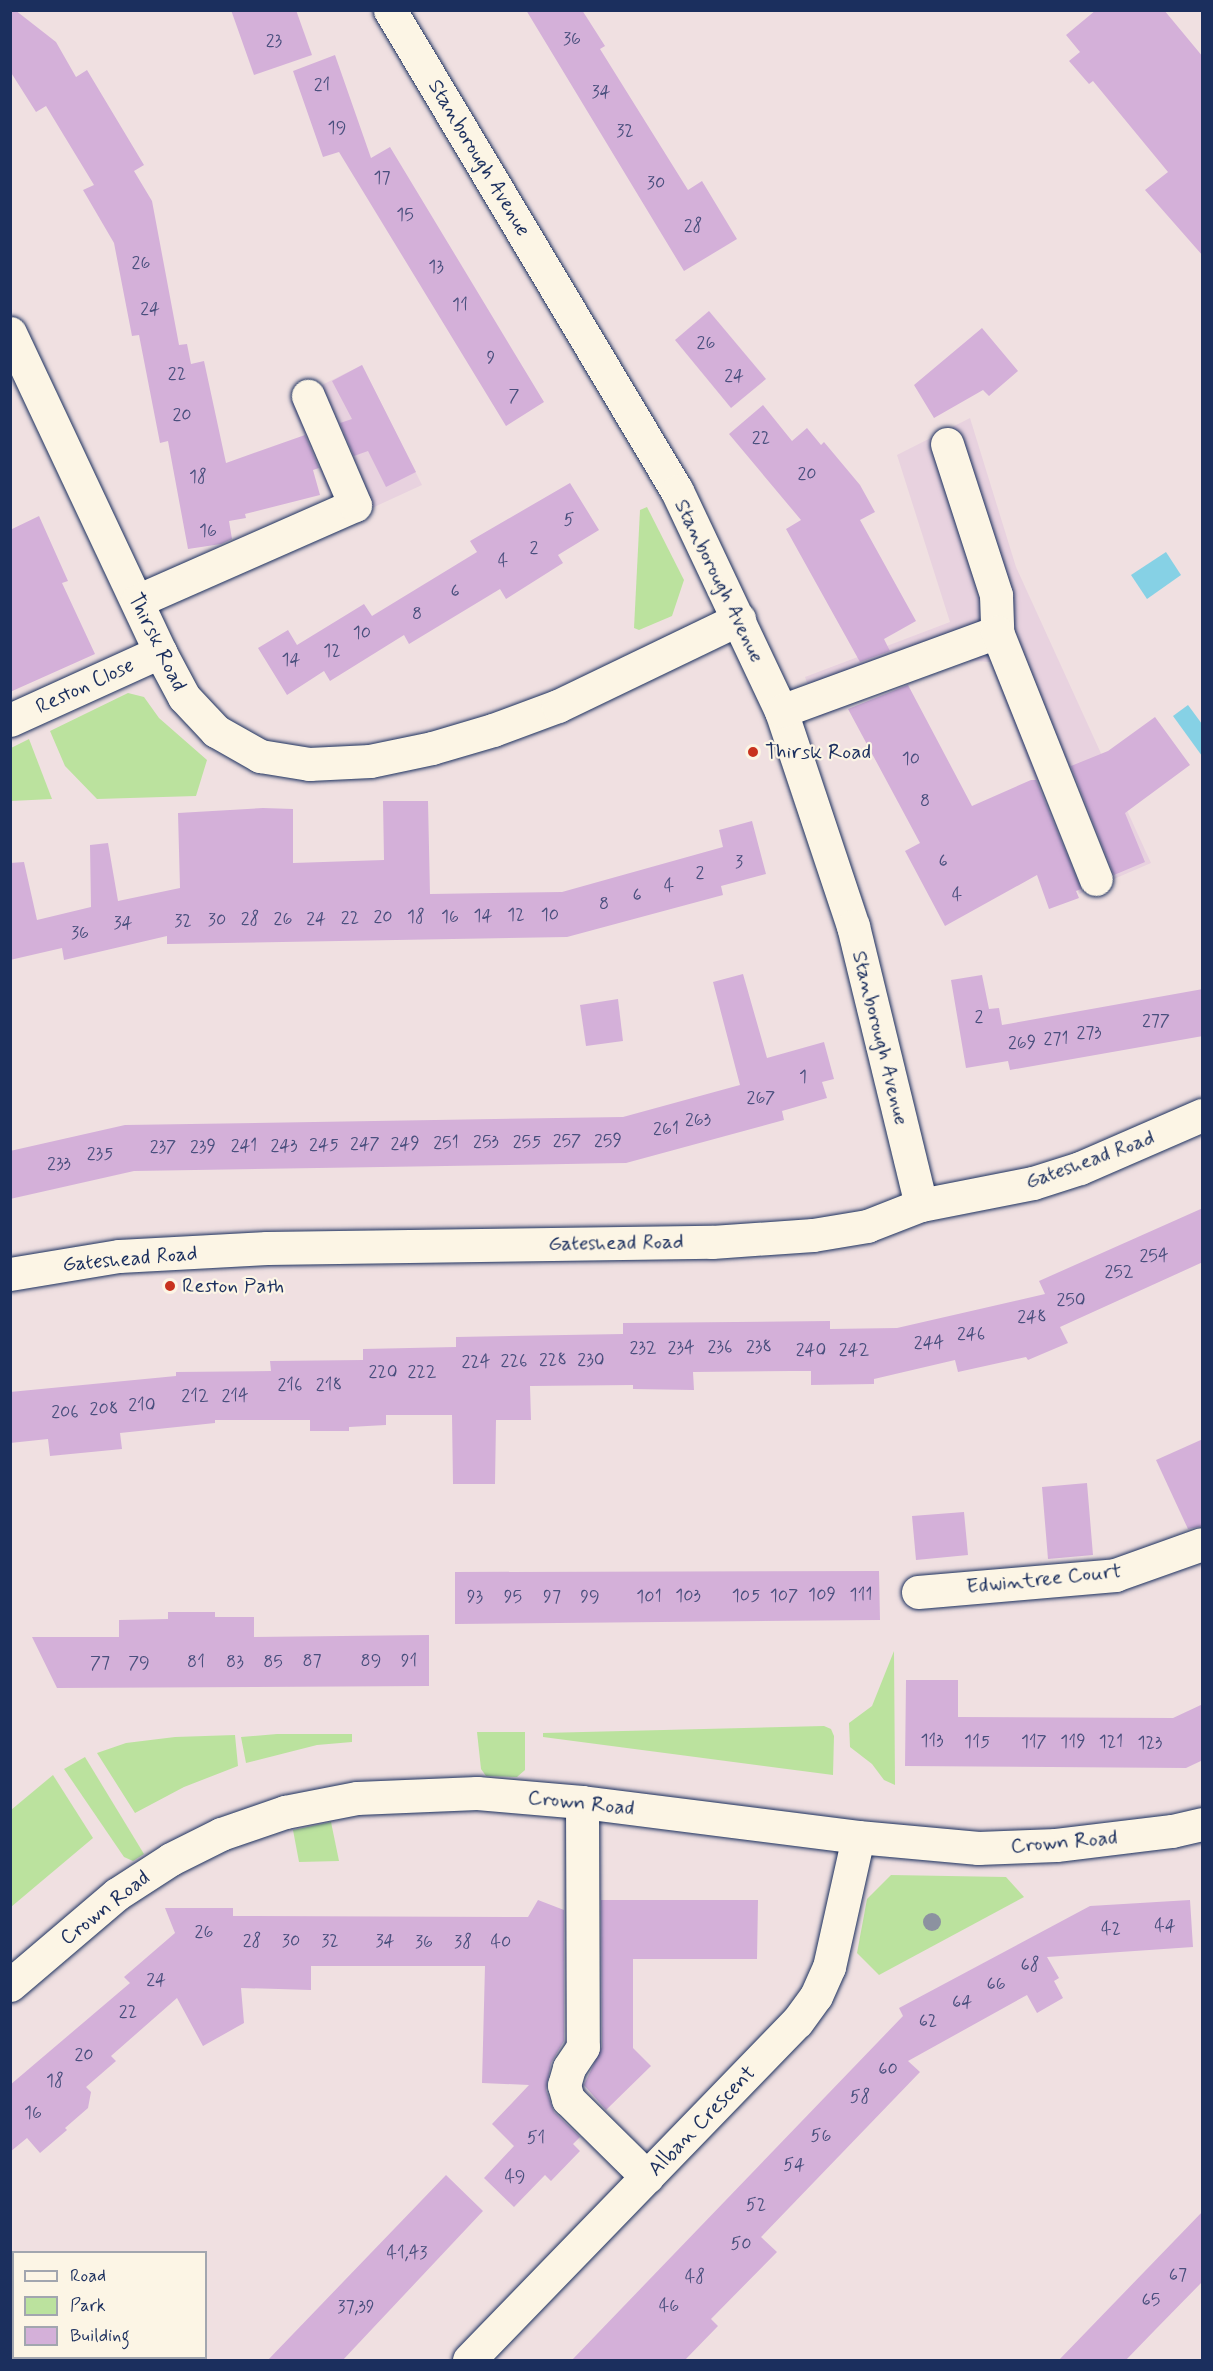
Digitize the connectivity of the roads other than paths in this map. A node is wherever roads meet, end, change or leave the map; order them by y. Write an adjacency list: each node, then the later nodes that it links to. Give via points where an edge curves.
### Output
1 (390, 10): 6 (street, Stanborough Avenue, via 677,491)
2 (10, 333): 5 (street, Thirsk Road)
3 (308, 396): 5 (street, via 355,505)
4 (947, 444): 7 (street, via 996,595)
5 (137, 601): 8 (street, Thirsk Road)
6 (739, 619): 8 (street, Thirsk Road, via 558,706 442,745 370,761 309,764 260,756 208,723 184,697); 9 (street, Stanborough Avenue)
7 (997, 632): 9 (street); 11 (street)
8 (160, 652): 10 (street, Reston Close)
9 (781, 711): 13 (street, Stanborough Avenue, via 853,926)
10 (10, 720)
11 (1096, 879)
12 (1203, 1115): 13 (street, Gateshead Road, via 1052,1177)
13 (921, 1205): 14 (street, Gateshead Road, via 867,1226 804,1236 712,1242 267,1248 119,1257)
14 (10, 1274)
15 (1203, 1544): 16 (street, Edwintree Court, via 1115,1575)
16 (918, 1592)
17 (582, 1802): 19 (street, Crown Road); 20 (street, Crown Road, via 477,1793 357,1798 285,1812 221,1834 171,1859 117,1894); 21 (street, via 583,2047 569,2068 564,2085 568,2099)
18 (1203, 1824): 19 (street, Crown Road, via 1056,1845 978,1848)
19 (858, 1837): 21 (street, Alban Crescent, via 830,1967 816,1996 796,2022)
20 (10, 1985)
21 (647, 2177): 22 (street, Alban Crescent)
22 (468, 2361)

